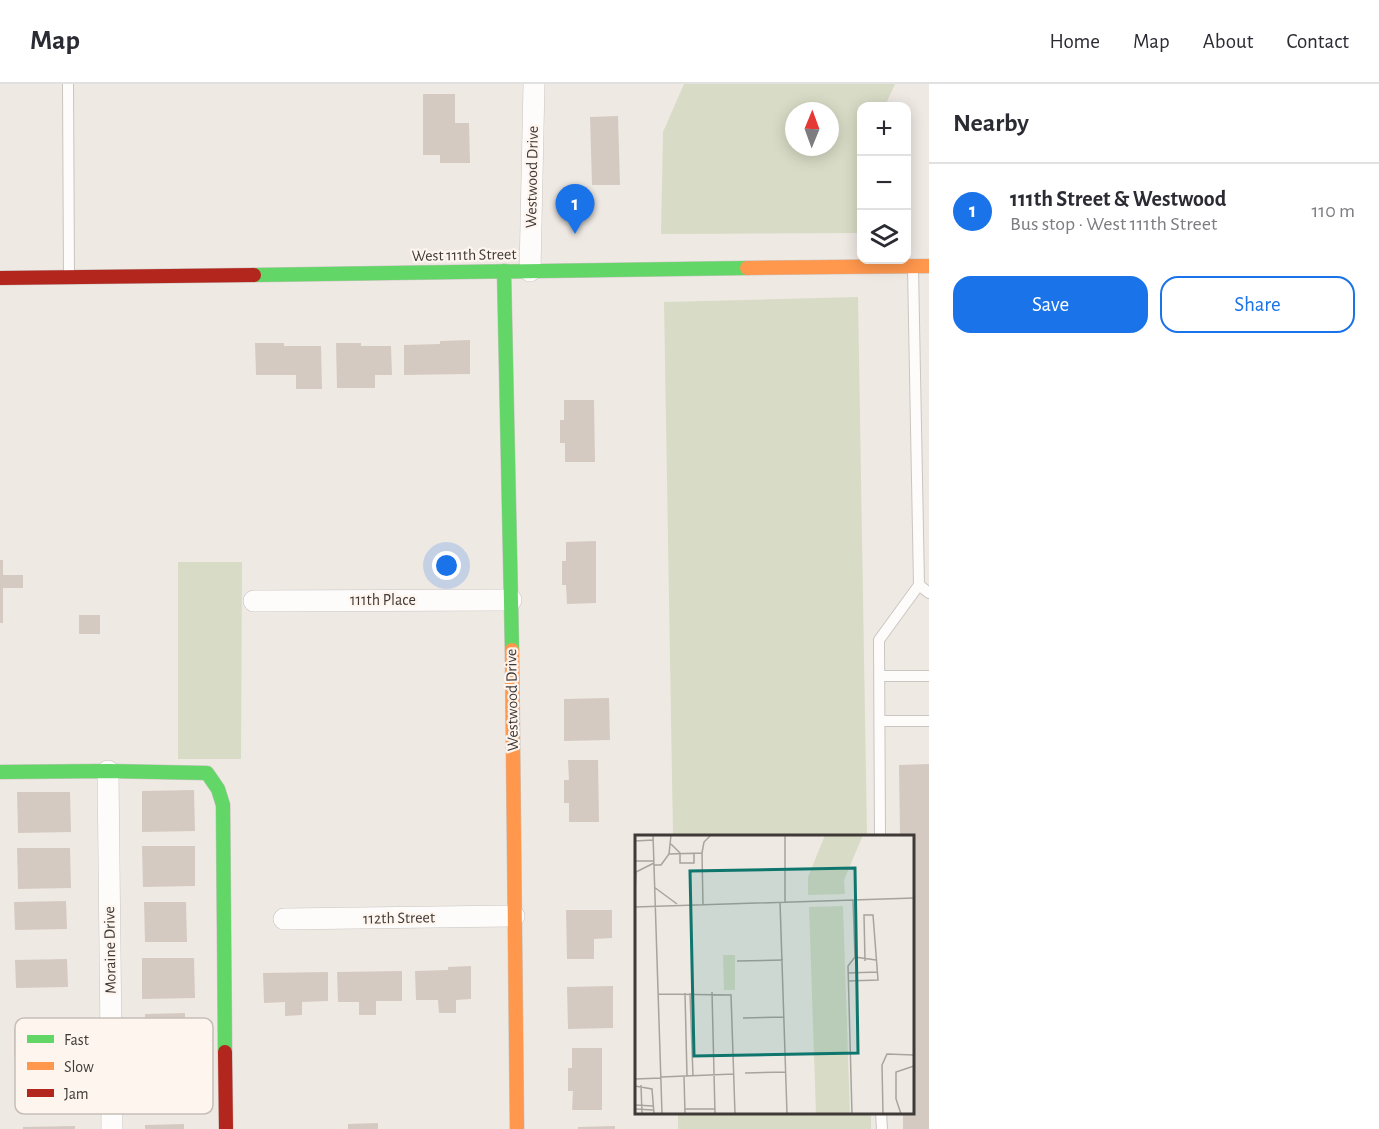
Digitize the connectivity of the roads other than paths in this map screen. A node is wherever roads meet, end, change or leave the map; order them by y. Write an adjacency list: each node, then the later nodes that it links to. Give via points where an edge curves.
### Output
1 (68, 84): 7 (lane)
2 (534, 84): 5 (street, Westwood Drive)
3 (913, 266): 4 (street, West 111th Street); 5 (street, West 111th Street); 9 (lane)
4 (929, 266)
5 (530, 271): 6 (street, West 111th Street)
6 (504, 272): 7 (street, West 111th Street); 11 (street, Westwood Drive)
7 (69, 277): 8 (street, West 111th Street)
8 (0, 278)
9 (919, 585): 10 (lane); 13 (lane, via 879,640)
10 (929, 593)
11 (511, 600): 12 (street, 111th Place); 20 (street, Westwood Drive)
12 (254, 601)
13 (879, 676): 14 (lane); 15 (lane)
14 (929, 676)
15 (880, 721): 16 (lane); 19 (lane)
16 (929, 721)
17 (108, 771): 18 (street); 22 (street, Moraine Drive); 26 (street, via 207,773 218,789 223,805)
18 (0, 772)
19 (880, 835)
20 (514, 916): 21 (street, 112th Street); 27 (street, Westwood Drive)
21 (284, 919)
22 (111, 1018)
23 (112, 1114): 25 (street, Moraine Drive)
24 (881, 1114): 28 (lane)
25 (112, 1129)
26 (226, 1129)
27 (517, 1129)
28 (882, 1129)

